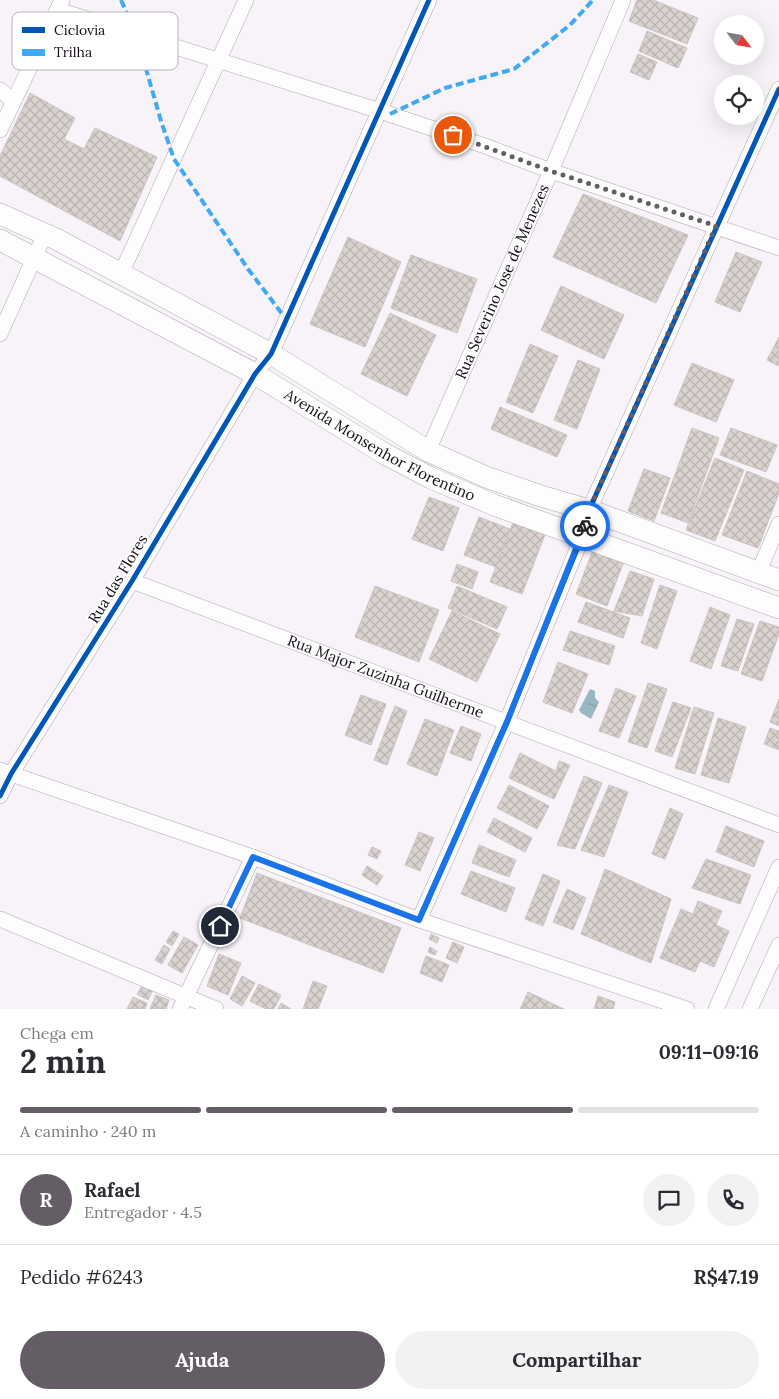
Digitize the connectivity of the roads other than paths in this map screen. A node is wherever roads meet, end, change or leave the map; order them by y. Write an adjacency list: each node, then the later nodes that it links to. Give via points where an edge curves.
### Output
1 (246, 0): 7 (street)
2 (429, 0): 12 (street, Rua das Flores)
3 (623, 0): 14 (street, Rua Severino Jose de Menezes)
4 (60, 5): 5 (street)
5 (80, 12)
6 (178, 46): 7 (street)
7 (220, 60): 12 (street); 21 (street)
8 (29, 70): 11 (street)
9 (779, 89): 16 (street)
10 (0, 90): 11 (street)
11 (14, 101): 13 (street)
12 (380, 111): 14 (street); 23 (street, Rua das Flores)
13 (0, 130)
14 (551, 171): 16 (street); 25 (street, Rua Severino Jose de Menezes)
15 (0, 214): 17 (main road, Avenida Monsenhor Florentino)
16 (716, 226): 19 (street); 26 (street)
17 (45, 234): 20 (street); 21 (main road, Avenida Monsenhor Florentino)
18 (0, 240): 20 (main road, Avenida Monsenhor Florentino)
19 (779, 248)
20 (34, 256): 22 (street); 24 (main road, Avenida Monsenhor Florentino)
21 (121, 274): 23 (main road, Avenida Monsenhor Florentino)
22 (0, 334)
23 (271, 354): 24 (street, Rua das Flores); 25 (main road, Avenida Monsenhor Florentino)
24 (255, 374): 28 (main road, Avenida Monsenhor Florentino, via 385,454 431,478); 31 (street, Rua das Flores)
25 (428, 451): 26 (main road, Avenida Monsenhor Florentino, via 486,477)
26 (589, 510): 28 (street); 29 (main road, Avenida Monsenhor Florentino)
27 (779, 524): 29 (street)
28 (582, 537): 32 (main road, Avenida Monsenhor Florentino); 33 (street)
29 (758, 573): 30 (main road, Avenida Monsenhor Florentino)
30 (779, 580)
31 (132, 581): 33 (street, Rua Major Zuzinha Guilherme); 34 (street, Rua das Flores)
32 (779, 608)
33 (507, 722): 36 (street, Rua Major Zuzinha Guilherme); 40 (street)
34 (6, 772): 35 (street, Rua das Flores); 37 (street)
35 (0, 796)
36 (779, 825)
37 (253, 857): 40 (street); 42 (street)
38 (779, 867): 45 (street)
39 (0, 919): 42 (street)
40 (419, 920): 44 (street)
41 (779, 945): 46 (street)
42 (183, 1002): 43 (street)
43 (216, 1009)
44 (687, 1009)
45 (716, 1009)
46 (750, 1009)

